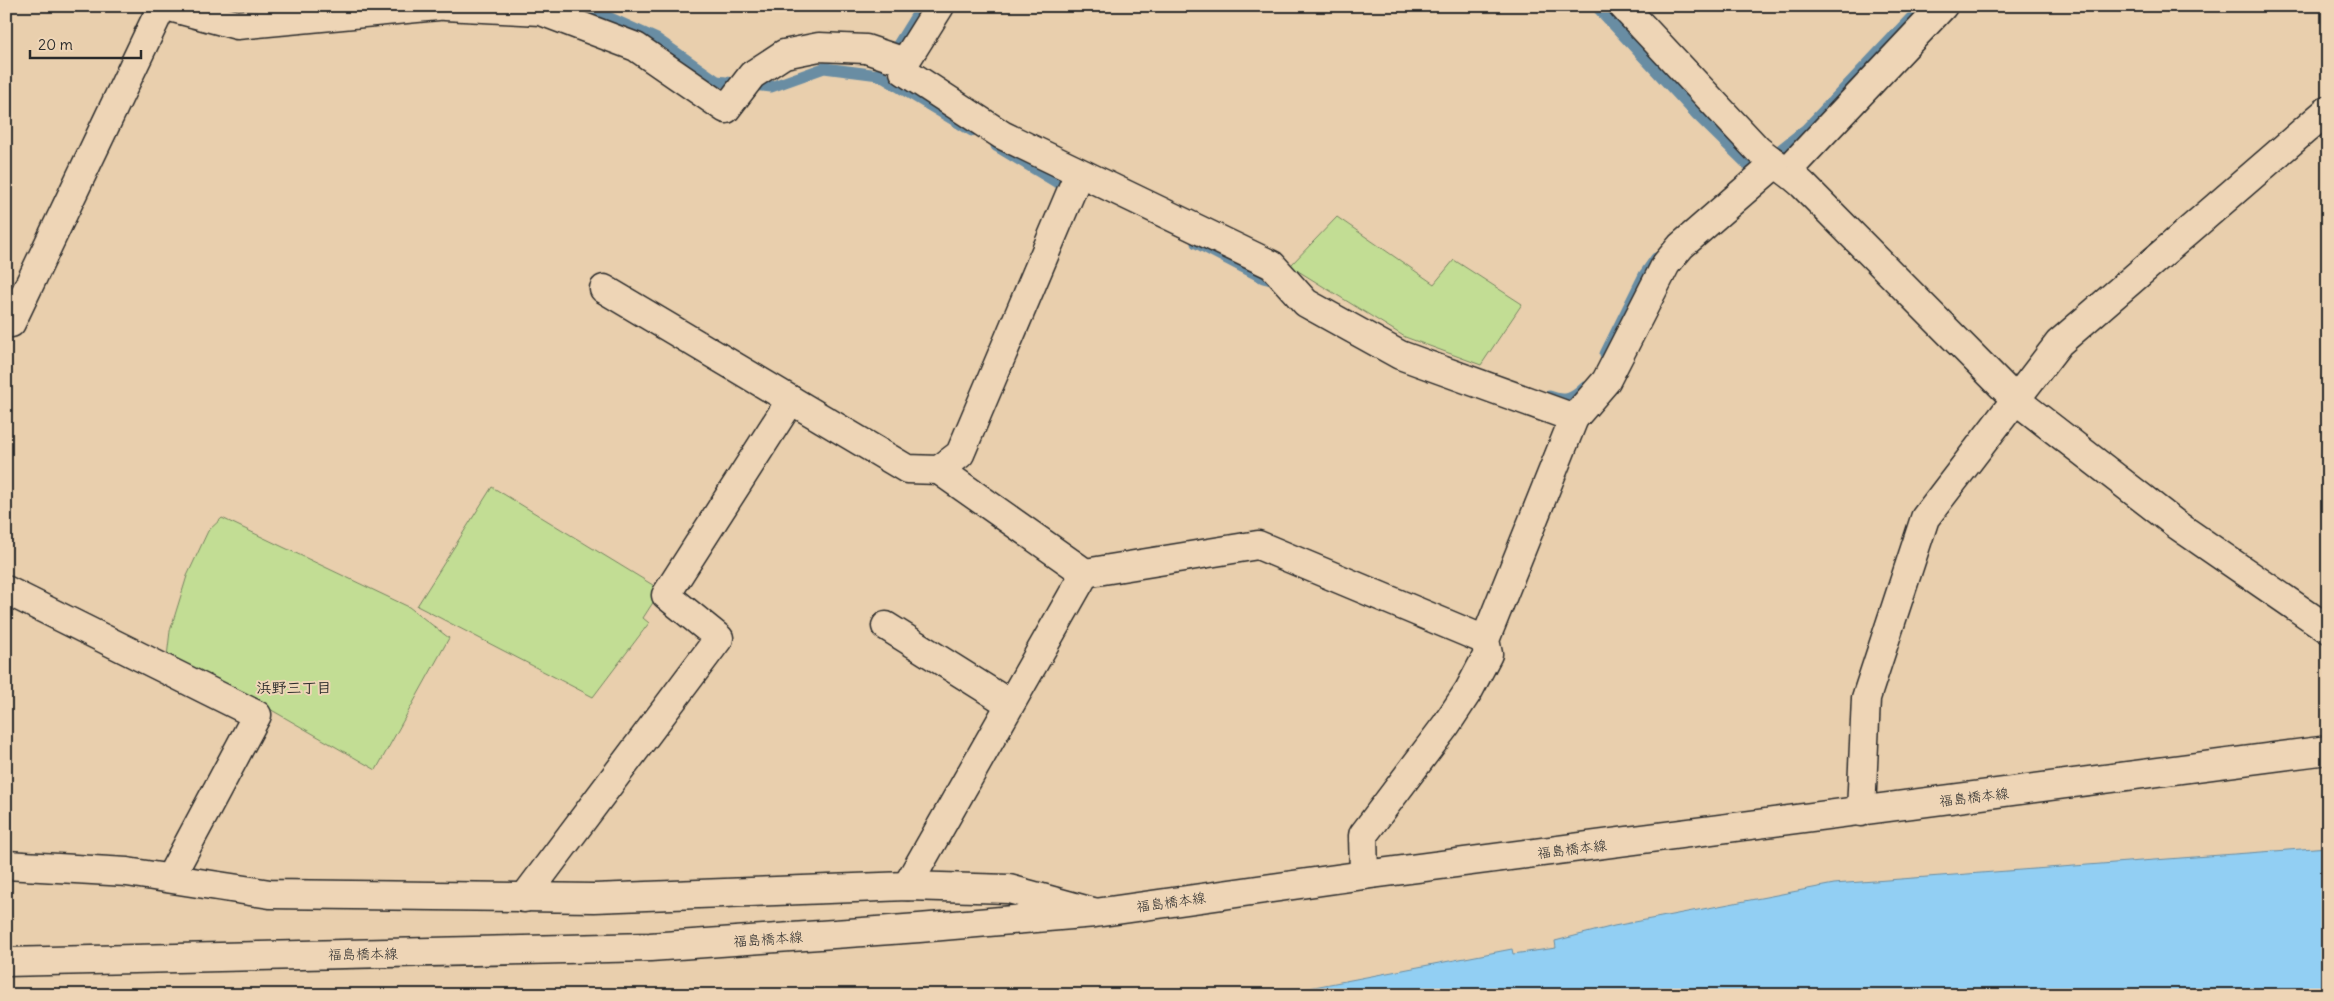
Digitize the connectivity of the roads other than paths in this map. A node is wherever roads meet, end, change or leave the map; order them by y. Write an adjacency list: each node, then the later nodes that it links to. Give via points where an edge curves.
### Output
1 (162, 6): 13 (street, via 11,323)
2 (166, 6): 3 (street, via 237,25)
3 (438, 6)
4 (445, 6): 8 (street, via 542,11 636,47 726,109 746,83 784,54 819,48 866,49)
5 (940, 6): 8 (street)
6 (1623, 6): 10 (street, via 1758,150)
7 (1943, 6): 10 (street)
8 (897, 59): 11 (street, via 904,71)
9 (2328, 110): 15 (street, via 2059,343)
10 (1781, 167): 15 (street); 16 (street, via 1681,246 1666,264 1606,381)
11 (1076, 180): 16 (street, via 1272,265 1306,303 1400,354); 17 (street, via 960,454)
12 (604, 288): 14 (street)
13 (6, 321)
14 (791, 400): 17 (street, via 907,469); 30 (street, via 666,595 719,638)
15 (2016, 400): 21 (street, via 2177,525); 25 (street, via 1925,518 1866,698)
16 (1574, 418): 22 (street)
17 (939, 470): 18 (street)
18 (1084, 573): 22 (street, via 1258,545); 23 (street)
19 (6, 590): 28 (street, via 257,715)
20 (886, 626): 23 (street)
21 (2328, 629)
22 (1485, 640): 27 (street, via 1488,654 1469,690 1363,835)
23 (1010, 704): 29 (street)
24 (2328, 750): 25 (street, 福島橋本線)
25 (1861, 812): 27 (street, 福島橋本線)
26 (6, 864): 28 (street)
27 (1364, 875): 31 (street, 福島橋本線)
28 (170, 878): 30 (street, via 270,894)
29 (908, 886): 30 (street); 31 (street, via 1008,889)
30 (524, 898)
31 (1094, 912): 32 (street, 福島橋本線, via 650,947)
32 (6, 962)

